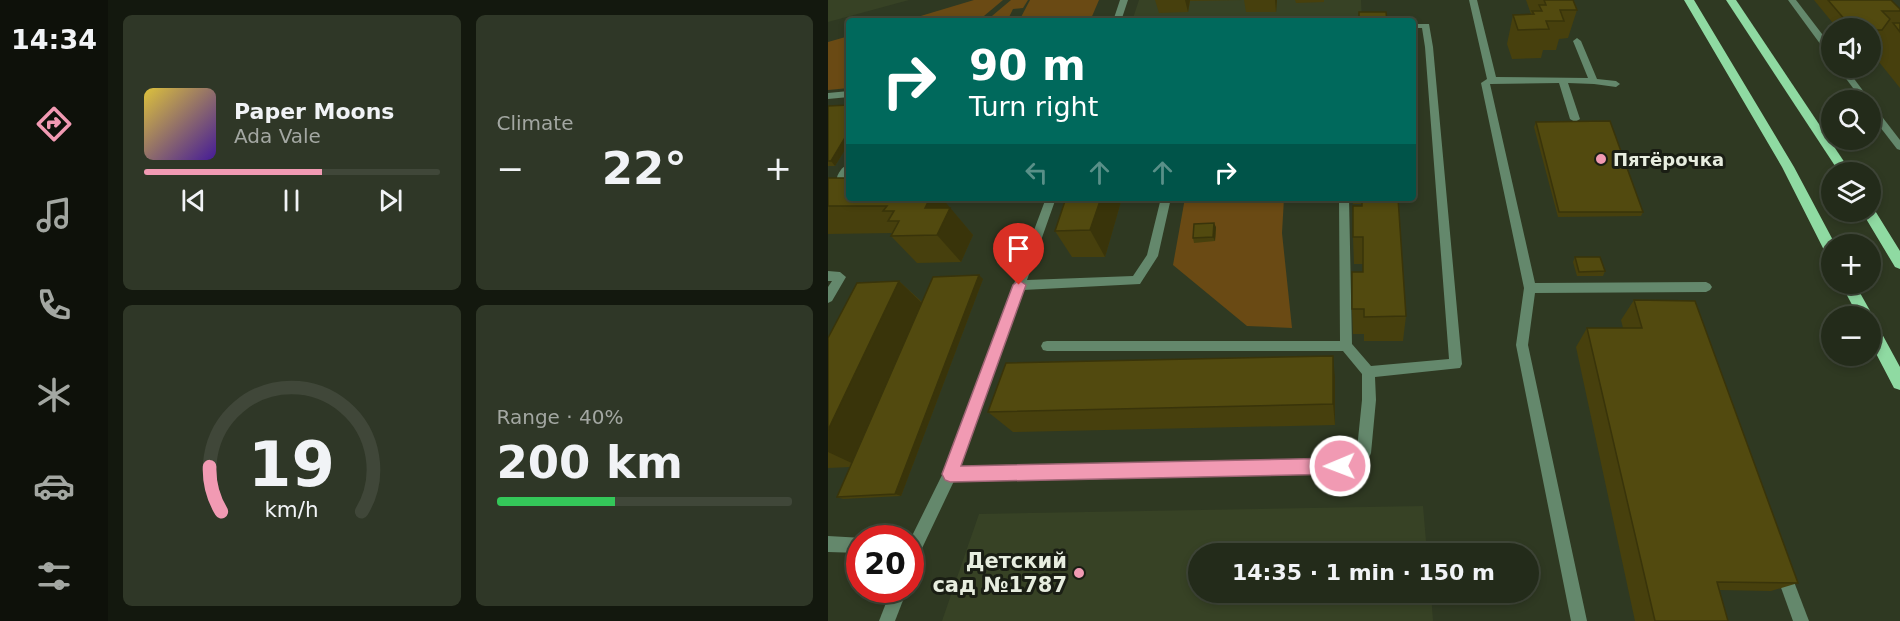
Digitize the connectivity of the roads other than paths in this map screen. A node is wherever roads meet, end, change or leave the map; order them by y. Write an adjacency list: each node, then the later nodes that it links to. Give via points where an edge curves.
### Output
1 (1124, 0): 6 (lane)
2 (1473, 0): 10 (lane)
3 (1689, 0): 26 (main road, via 1788,167)
4 (1731, 0): 19 (main road)
5 (1792, 0): 8 (lane)
6 (1118, 18)
7 (1416, 26): 36 (lane, via 1426,26 1429,47 1456,364)
8 (1821, 39)
9 (1577, 41): 12 (lane)
10 (1492, 80): 11 (lane); 31 (lane, via 1485,83)
11 (1562, 81): 12 (lane); 16 (lane)
12 (1594, 81): 13 (lane)
13 (1616, 84)
14 (846, 94): 15 (lane)
15 (828, 96)
16 (1575, 119)
17 (1881, 122): 18 (lane)
18 (1900, 147)
19 (1838, 162)
20 (845, 179): 21 (lane)
21 (828, 181)
22 (1050, 201): 29 (lane)
23 (1165, 201): 29 (lane, via 1152,256 1136,281)
24 (1344, 201): 34 (lane)
25 (1875, 222): 27 (main road)
26 (1823, 234)
27 (1900, 263)
28 (828, 276): 32 (lane, via 840,277)
29 (1019, 285): 38 (lane)
30 (1706, 287): 31 (lane, via 1685,294)
31 (1530, 288): 45 (lane, via 1522,345)
32 (828, 298)
33 (1047, 346): 34 (lane)
34 (1346, 346): 36 (lane)
35 (1881, 347): 37 (main road)
36 (1368, 372): 38 (lane, via 1364,453 1340,466)
37 (1900, 383)
38 (950, 474): 39 (lane)
39 (924, 525)
40 (828, 544): 41 (lane)
41 (846, 545)
42 (1777, 555): 46 (lane)
43 (894, 603): 44 (lane)
44 (887, 621)
45 (1579, 621)
46 (1801, 621)

